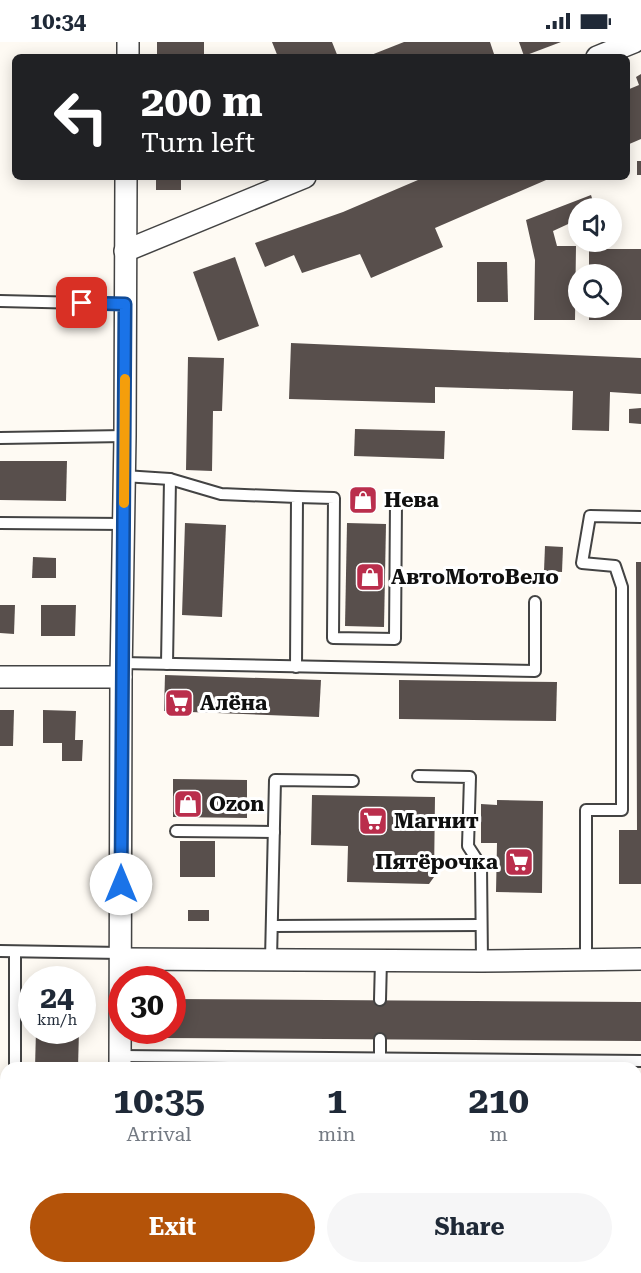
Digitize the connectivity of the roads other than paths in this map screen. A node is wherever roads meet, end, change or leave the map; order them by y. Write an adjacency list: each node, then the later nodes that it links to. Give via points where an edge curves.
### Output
1 (634, 42): 2 (street)
2 (604, 54)
3 (126, 180): 5 (street)
4 (298, 180): 5 (street)
5 (125, 251): 7 (street)
6 (0, 301): 7 (lane)
7 (125, 304): 8 (street)
8 (125, 436): 9 (lane); 10 (street)
9 (0, 438)
10 (124, 476): 11 (lane); 16 (street)
11 (170, 479): 12 (lane, via 221,494); 18 (lane)
12 (297, 497): 13 (lane, via 334,498 333,638 395,639); 19 (lane)
13 (396, 501)
14 (641, 517): 32 (lane, via 590,516 582,563 615,566 622,586 622,810 586,810)
15 (0, 523): 16 (lane)
16 (124, 524): 20 (street)
17 (535, 602): 19 (lane, via 535,671)
18 (167, 664): 19 (lane); 20 (lane)
19 (296, 667)
20 (121, 670): 21 (street); 30 (street)
21 (0, 677)
22 (418, 776): 26 (lane, via 470,777 468,846 482,866)
23 (352, 781): 25 (lane, via 275,780)
24 (176, 831): 25 (lane)
25 (274, 832): 27 (lane)
26 (481, 925): 27 (lane); 35 (lane)
27 (273, 926): 31 (lane)
28 (0, 951): 29 (lane)
29 (15, 952): 30 (lane); 40 (lane)
30 (121, 956): 31 (street); 41 (street)
31 (271, 959): 34 (street)
32 (586, 959): 33 (street); 35 (street)
33 (641, 959)
34 (381, 960): 35 (street); 36 (lane)
35 (482, 961)
36 (380, 1000)
37 (380, 1039): 38 (lane)
38 (380, 1059): 39 (lane); 42 (lane)
39 (641, 1061)
40 (15, 1062)
41 (121, 1062)
42 (268, 1062)

